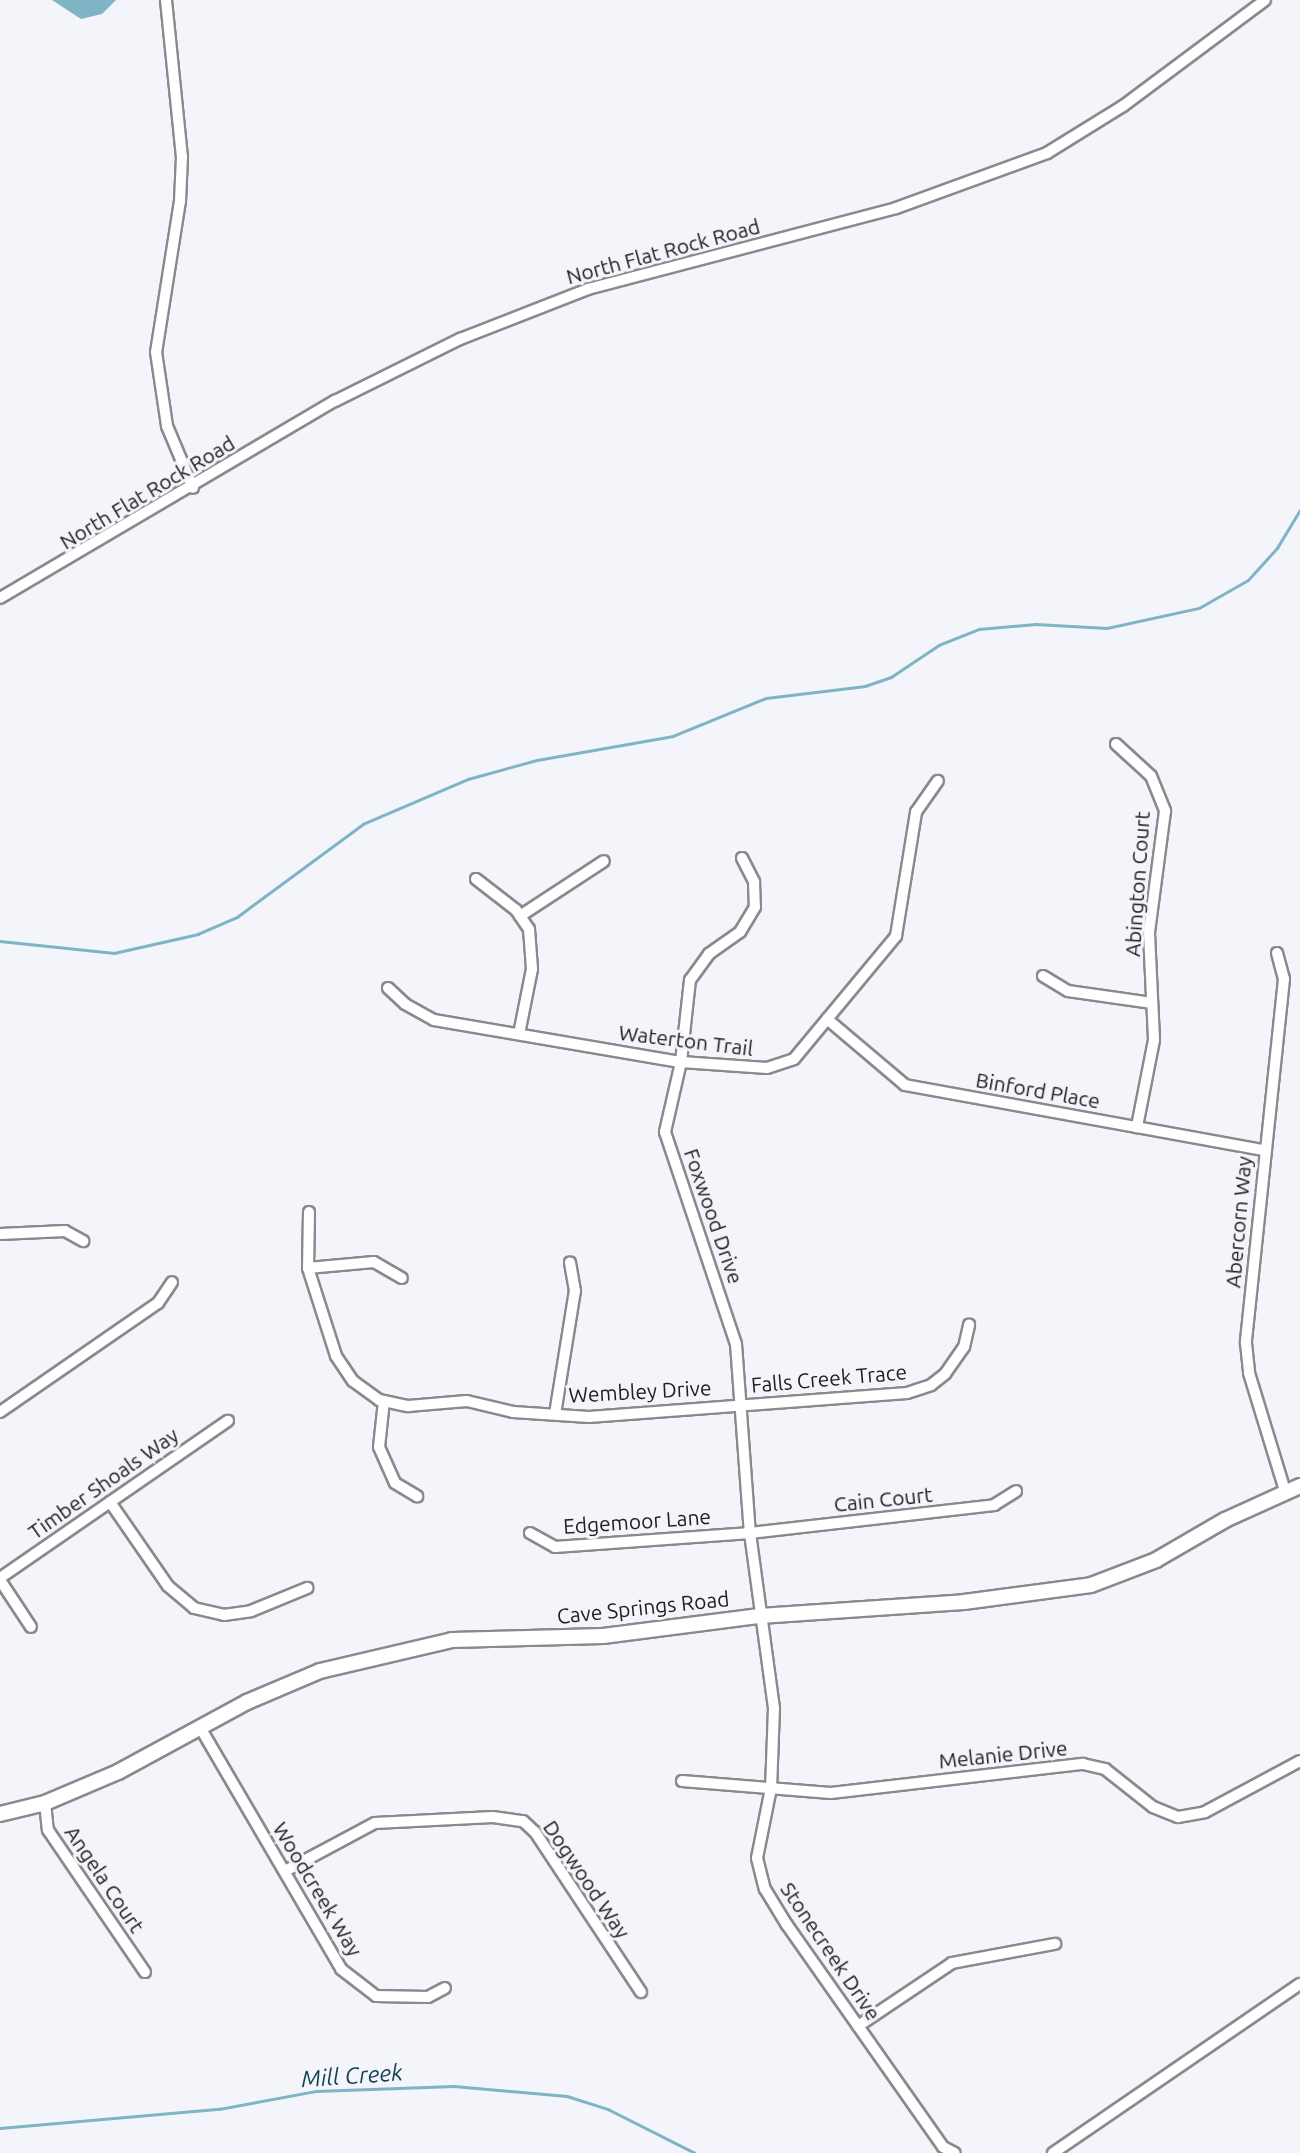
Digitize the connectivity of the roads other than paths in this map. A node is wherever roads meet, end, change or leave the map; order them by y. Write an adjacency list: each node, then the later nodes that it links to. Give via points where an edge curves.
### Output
1 (166, 0): 3 (street, via 182,157 180,201 156,352 167,426)
2 (1265, 0): 3 (street, North Flat Rock Road, via 1123,106 1030,161 907,205 623,278 521,314 402,365)
3 (193, 488): 4 (street, North Flat Rock Road)
4 (0, 598)
5 (1116, 744): 14 (street, Abington Court, via 1152,775 1165,811 1149,933)
6 (938, 781): 15 (street, Waterton Trail, via 916,812 896,936)
7 (742, 858): 17 (street, Foxwood Drive, via 754,883 755,907 740,932 709,954 690,980)
8 (604, 860): 10 (street)
9 (476, 879): 10 (street)
10 (520, 916): 16 (street, via 529,929 532,969)
11 (1276, 953): 19 (street, Abercorn Way, via 1284,979)
12 (1043, 976): 14 (street, via 1068,991)
13 (388, 988): 16 (street, Waterton Trail, via 404,1004 434,1020)
14 (1152, 1003): 18 (street, Abington Court, via 1154,1040)
15 (827, 1020): 17 (street, Waterton Trail, via 794,1059 767,1068); 18 (street, Binford Place, via 905,1085)
16 (519, 1034): 17 (street, Waterton Trail)
17 (681, 1062): 29 (street, Foxwood Drive, via 665,1132 736,1344)
18 (1137, 1127): 19 (street, Binford Place)
19 (1264, 1150): 35 (street, Abercorn Way, via 1246,1343 1249,1373)
20 (309, 1212): 24 (street, Wembley Drive)
21 (0, 1234): 22 (street, via 65,1231)
22 (83, 1241)
23 (569, 1262): 31 (street, via 575,1291)
24 (308, 1268): 25 (street, via 374,1262); 28 (street, Wembley Drive, via 336,1356 353,1381)
25 (401, 1278)
26 (172, 1282): 30 (street, via 158,1303)
27 (969, 1325): 29 (street, Falls Creek Trace, via 957,1358 931,1385 906,1393)
28 (384, 1401): 31 (street, Wembley Drive, via 408,1406 467,1401 513,1412); 36 (street, via 379,1447 395,1483)
29 (739, 1404): 31 (street, Wembley Drive, via 589,1417); 39 (street, Foxwood Drive)
30 (0, 1412)
31 (555, 1414)
32 (228, 1421): 37 (street, Timber Shoals Way)
33 (1300, 1486): 35 (street, Cave Springs Road)
34 (1016, 1491): 39 (street, Cain Court, via 994,1505)
35 (1285, 1491): 42 (street, Cave Springs Road, via 1156,1560 1091,1584 964,1602)
36 (417, 1496)
37 (110, 1502): 40 (street, Timber Shoals Way); 41 (street, via 169,1586 194,1608 224,1615 251,1611)
38 (530, 1533): 39 (street, Edgemoor Lane, via 555,1547)
39 (750, 1533): 42 (street, Foxwood Drive)
40 (0, 1579): 43 (street)
41 (307, 1588)
42 (760, 1616): 44 (street, Cave Springs Road, via 603,1636 452,1640 320,1671 247,1702); 47 (street, Stonecreek Drive, via 774,1708)
43 (31, 1626)
44 (201, 1729): 48 (street, Cave Springs Road); 50 (street, Woodcreek Way)
45 (1300, 1761): 47 (street, Melanie Drive, via 1205,1812 1178,1817 1153,1807 1105,1769 1083,1764 831,1793)
46 (682, 1780): 47 (street, Melanie Drive)
47 (771, 1788): 56 (street, Stonecreek Drive, via 757,1858 765,1889)
48 (45, 1804): 49 (street, Cave Springs Road); 52 (street, Angela Court, via 48,1830)
49 (0, 1814)
50 (285, 1871): 54 (street, Woodcreek Way, via 341,1969 357,1985 376,1996 400,1999 428,1997); 55 (street, Dogwood Way, via 375,1823 494,1817 523,1821 535,1832)
51 (1055, 1944): 56 (street, via 951,1963)
52 (145, 1972)
53 (1300, 1984): 58 (street)
54 (445, 1988)
55 (641, 1992)
56 (858, 2026): 57 (street, Stonecreek Drive, via 943,2147)
57 (955, 2153)
58 (1053, 2153)

